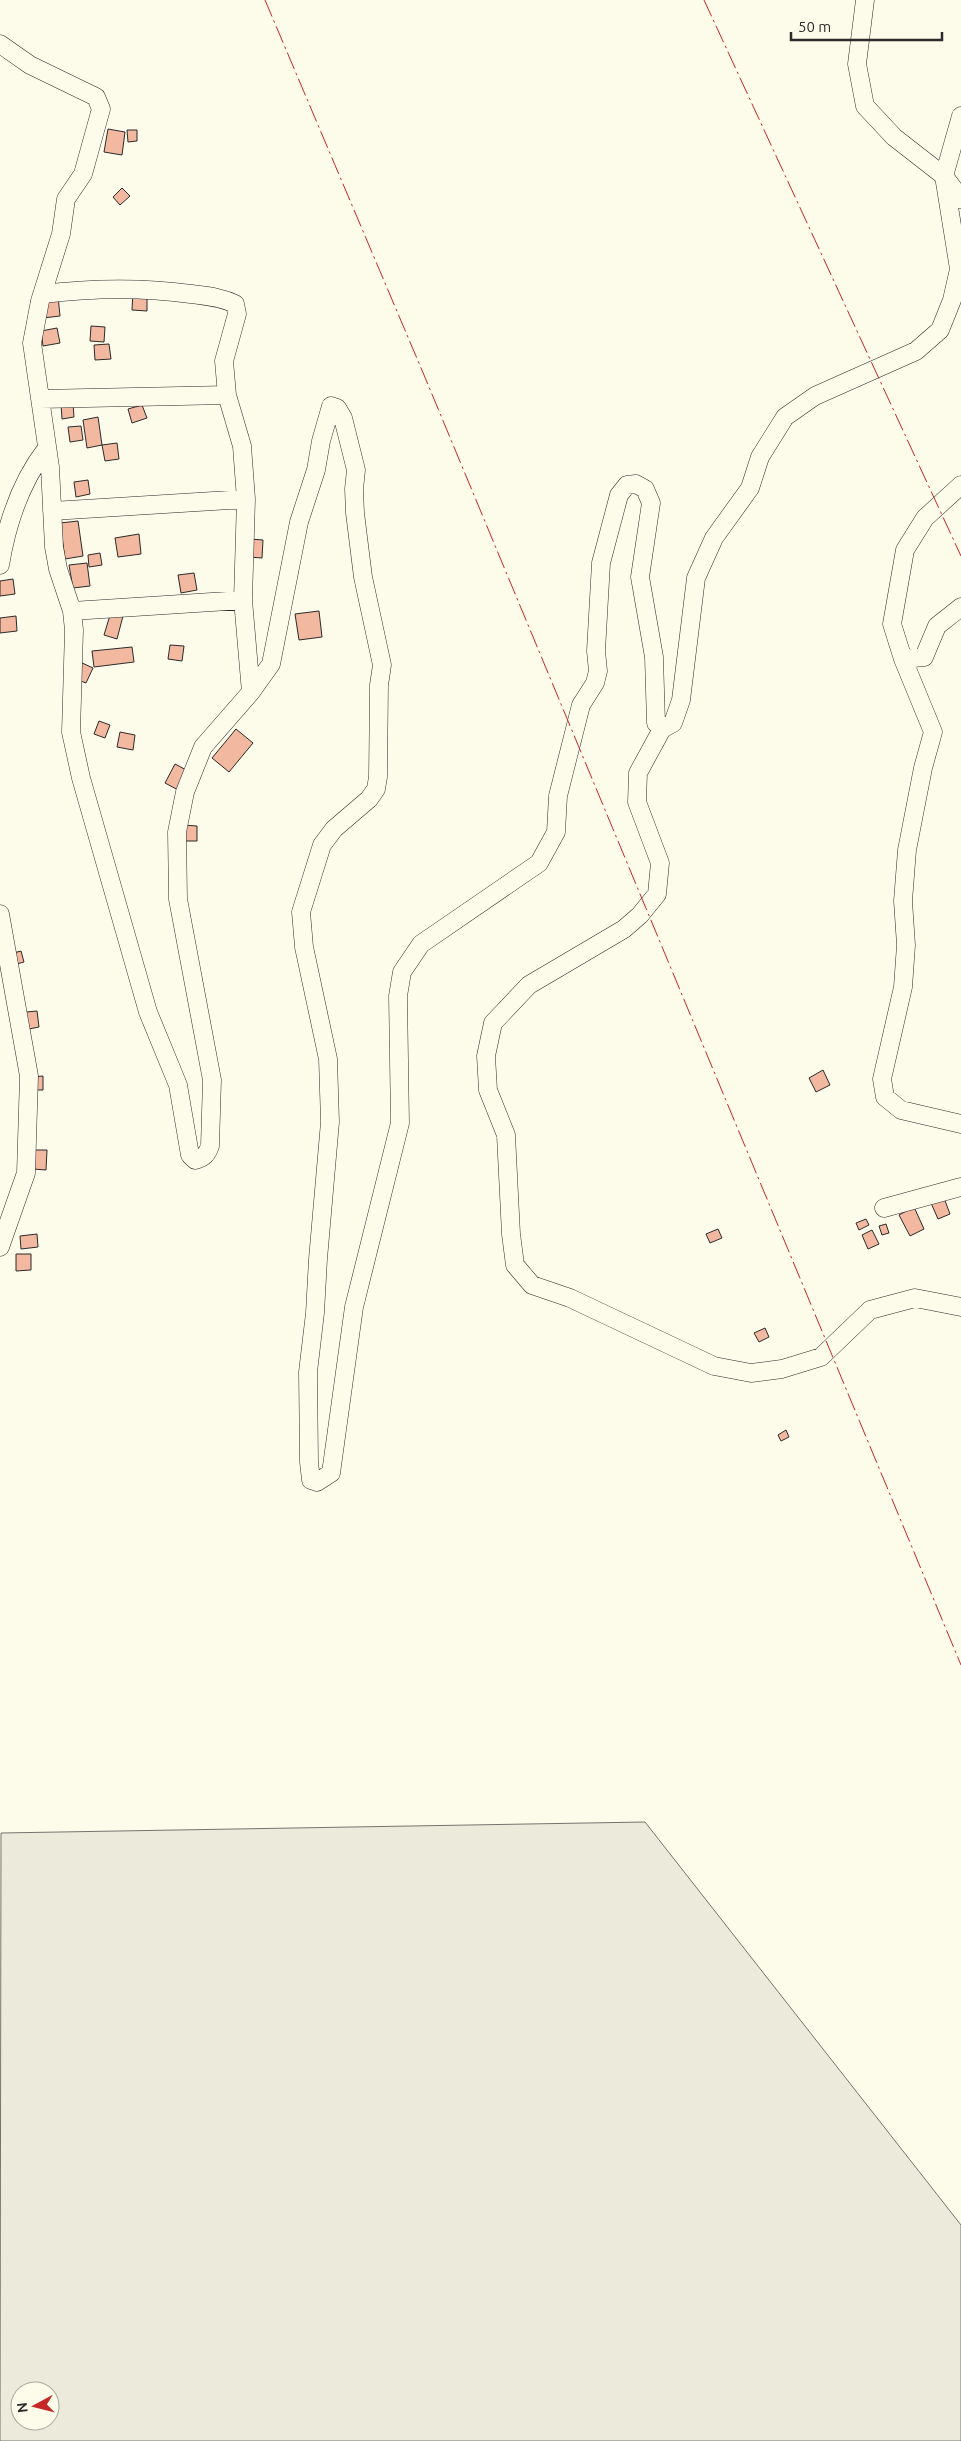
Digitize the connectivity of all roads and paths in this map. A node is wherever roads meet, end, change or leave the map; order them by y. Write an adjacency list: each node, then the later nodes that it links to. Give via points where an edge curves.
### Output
1 (865, 0): 4 (street, via 857,64 865,106 894,137)
2 (0, 44): 6 (street, via 30,65 96,97 101,109 82,174 66,199 61,234)
3 (961, 116): 4 (street)
4 (944, 176): 5 (street); 20 (street, via 959,269 952,300 940,330 916,351 816,396 785,417 760,457 750,488 714,538 696,578 681,700 672,723)
5 (961, 199)
6 (42, 294): 7 (street, via 89,288 162,290 224,298 235,304 237,314 224,361); 8 (street, via 32,343)
7 (227, 395): 8 (street); 11 (street, via 242,446)
8 (40, 399): 9 (street)
9 (47, 448): 12 (street); 13 (street, via 32,466)
10 (961, 485): 18 (street, via 925,518 905,550 892,624)
11 (246, 499): 12 (street); 15 (street)
12 (52, 511): 17 (street, via 58,569)
13 (5, 515): 14 (street)
14 (0, 564)
15 (243, 600): 17 (street); 19 (street)
16 (961, 607): 18 (street, via 937,626 924,657)
17 (72, 611): 19 (street, via 71,732 81,778 148,1012 178,1085 190,1155 195,1160 207,1154 210,1146 212,1080 178,900 178,832 185,792 203,746)
18 (903, 659): 22 (street, via 933,732 907,850 903,901 906,945 903,987 882,1078 885,1097 901,1110)
19 (251, 692): 20 (street, via 271,664 299,522 333,405 343,418 353,451 355,513 363,577 382,665 376,789 322,845 301,912 304,948 328,1059 330,1122 308,1372 309,1462 311,1480 317,1482 331,1473 354,1307 398,1132 401,1100 398,996 402,972 421,944 539,863 556,832 558,796 581,705 595,683 598,671 600,563 619,495 627,485 646,488 651,503 640,576 654,657 656,723)
20 (662, 729): 26 (street, via 638,773 637,802 660,863 657,894 624,928 529,985 493,1024 486,1056 488,1090 506,1135 510,1234 516,1265 532,1286 570,1298 714,1366 751,1373 782,1369 821,1357 870,1310 915,1298)
21 (0, 914): 25 (street, via 29,1076 26,1173)
22 (961, 1124)
23 (961, 1186): 24 (street)
24 (884, 1208)
25 (0, 1247)
26 (961, 1307)

